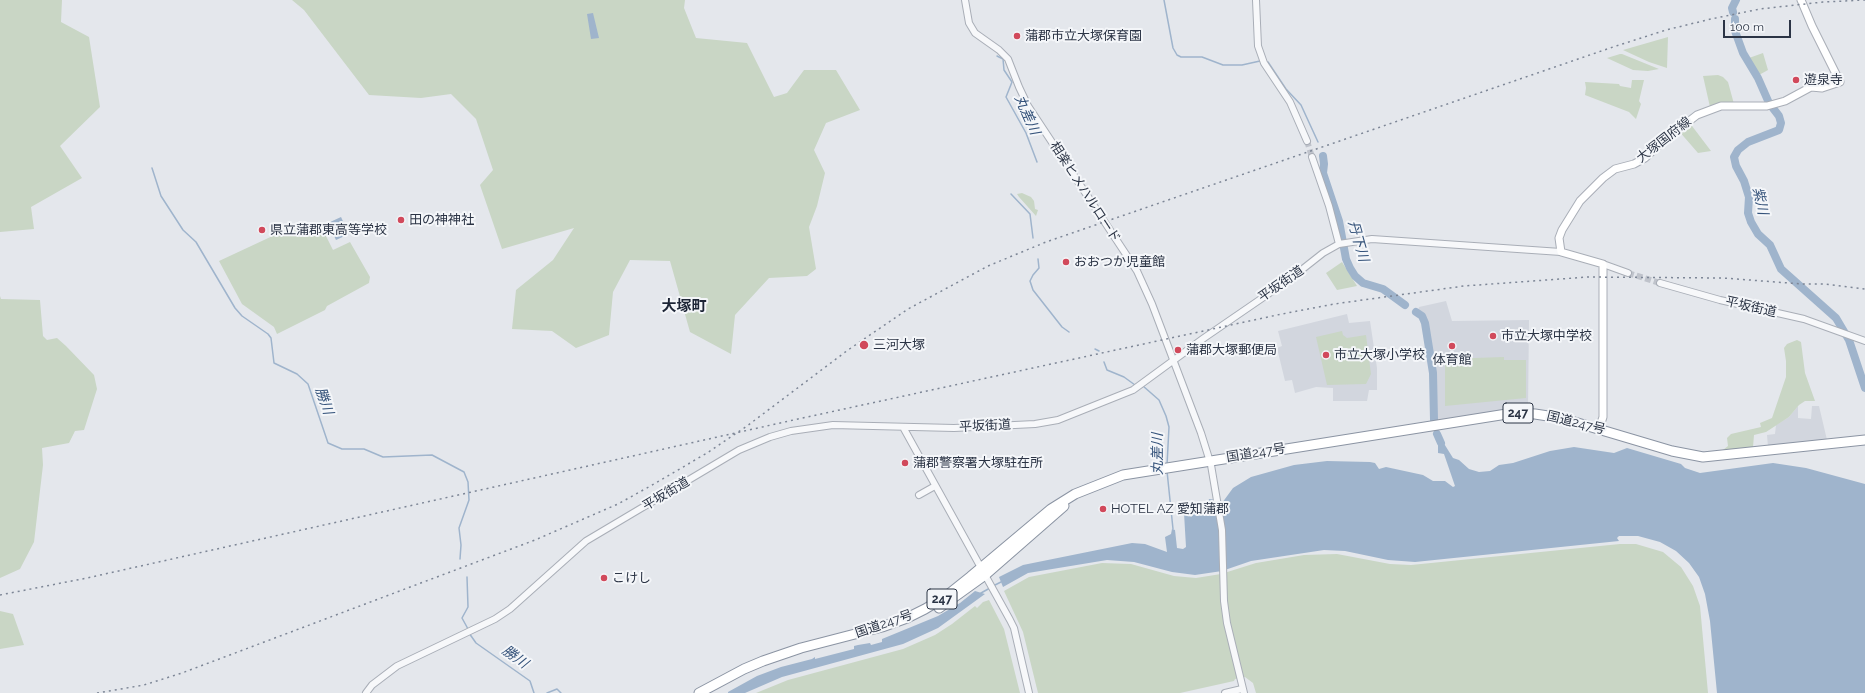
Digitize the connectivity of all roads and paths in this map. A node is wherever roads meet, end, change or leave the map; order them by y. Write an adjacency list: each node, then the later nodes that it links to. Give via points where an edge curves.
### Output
1 (965, 0): 12 (street, 相楽ヒメハルロード, via 969,23 975,33 1008,59 1018,87 1034,115 1137,271)
2 (1256, 0): 4 (street, via 1258,46 1264,63 1290,102)
3 (1801, 0): 7 (main road, 大塚国府線, via 1840,82 1822,88 1811,87 1785,101 1771,105 1721,106 1697,115 1645,158 1611,172 1584,196 1560,235)
4 (1307, 141)
5 (1312, 157): 6 (street)
6 (1342, 243): 7 (street, 平坂街道, via 1372,239); 12 (street, 平坂街道, via 1323,253)
7 (1561, 252): 8 (main road, 平坂街道)
8 (1603, 264): 9 (street, 平坂街道); 14 (main road, via 1603,416)
9 (1628, 273)
10 (1660, 283): 11 (street, 平坂街道, via 1804,319)
11 (1865, 341)
12 (1173, 362): 13 (street, 平坂街道, via 1133,390 1047,423 954,428); 17 (street, 相楽ヒメハルロード)
13 (903, 427): 18 (street); 22 (street, 平坂街道, via 833,424 790,431 750,444 586,541 510,609 495,619 393,668)
14 (1599, 429): 15 (highway, 国道247号 / 247, via 1672,451 1703,457); 17 (highway, 国道247号 / 247, via 1554,416 1513,413)
15 (1865, 440)
16 (1865, 445): 17 (highway, 国道247号 / 247, via 1703,462 1666,454 1559,422 1513,418)
17 (1210, 463): 20 (highway, 国道247号 / 247, via 1122,480 1089,492 1060,509); 21 (street, 相楽ヒメハルロード, via 1222,530 1227,623)
18 (935, 486): 19 (street); 20 (street)
19 (919, 495)
20 (985, 575): 23 (highway, 国道247号 / 247, via 907,618 763,661); 24 (highway, 国道247号 / 247, via 951,600 913,620 767,665); 25 (street, via 1014,628)
21 (1243, 691): 26 (street)
22 (366, 693)
23 (699, 693)
24 (710, 693)
25 (1029, 693)
26 (1225, 693)

